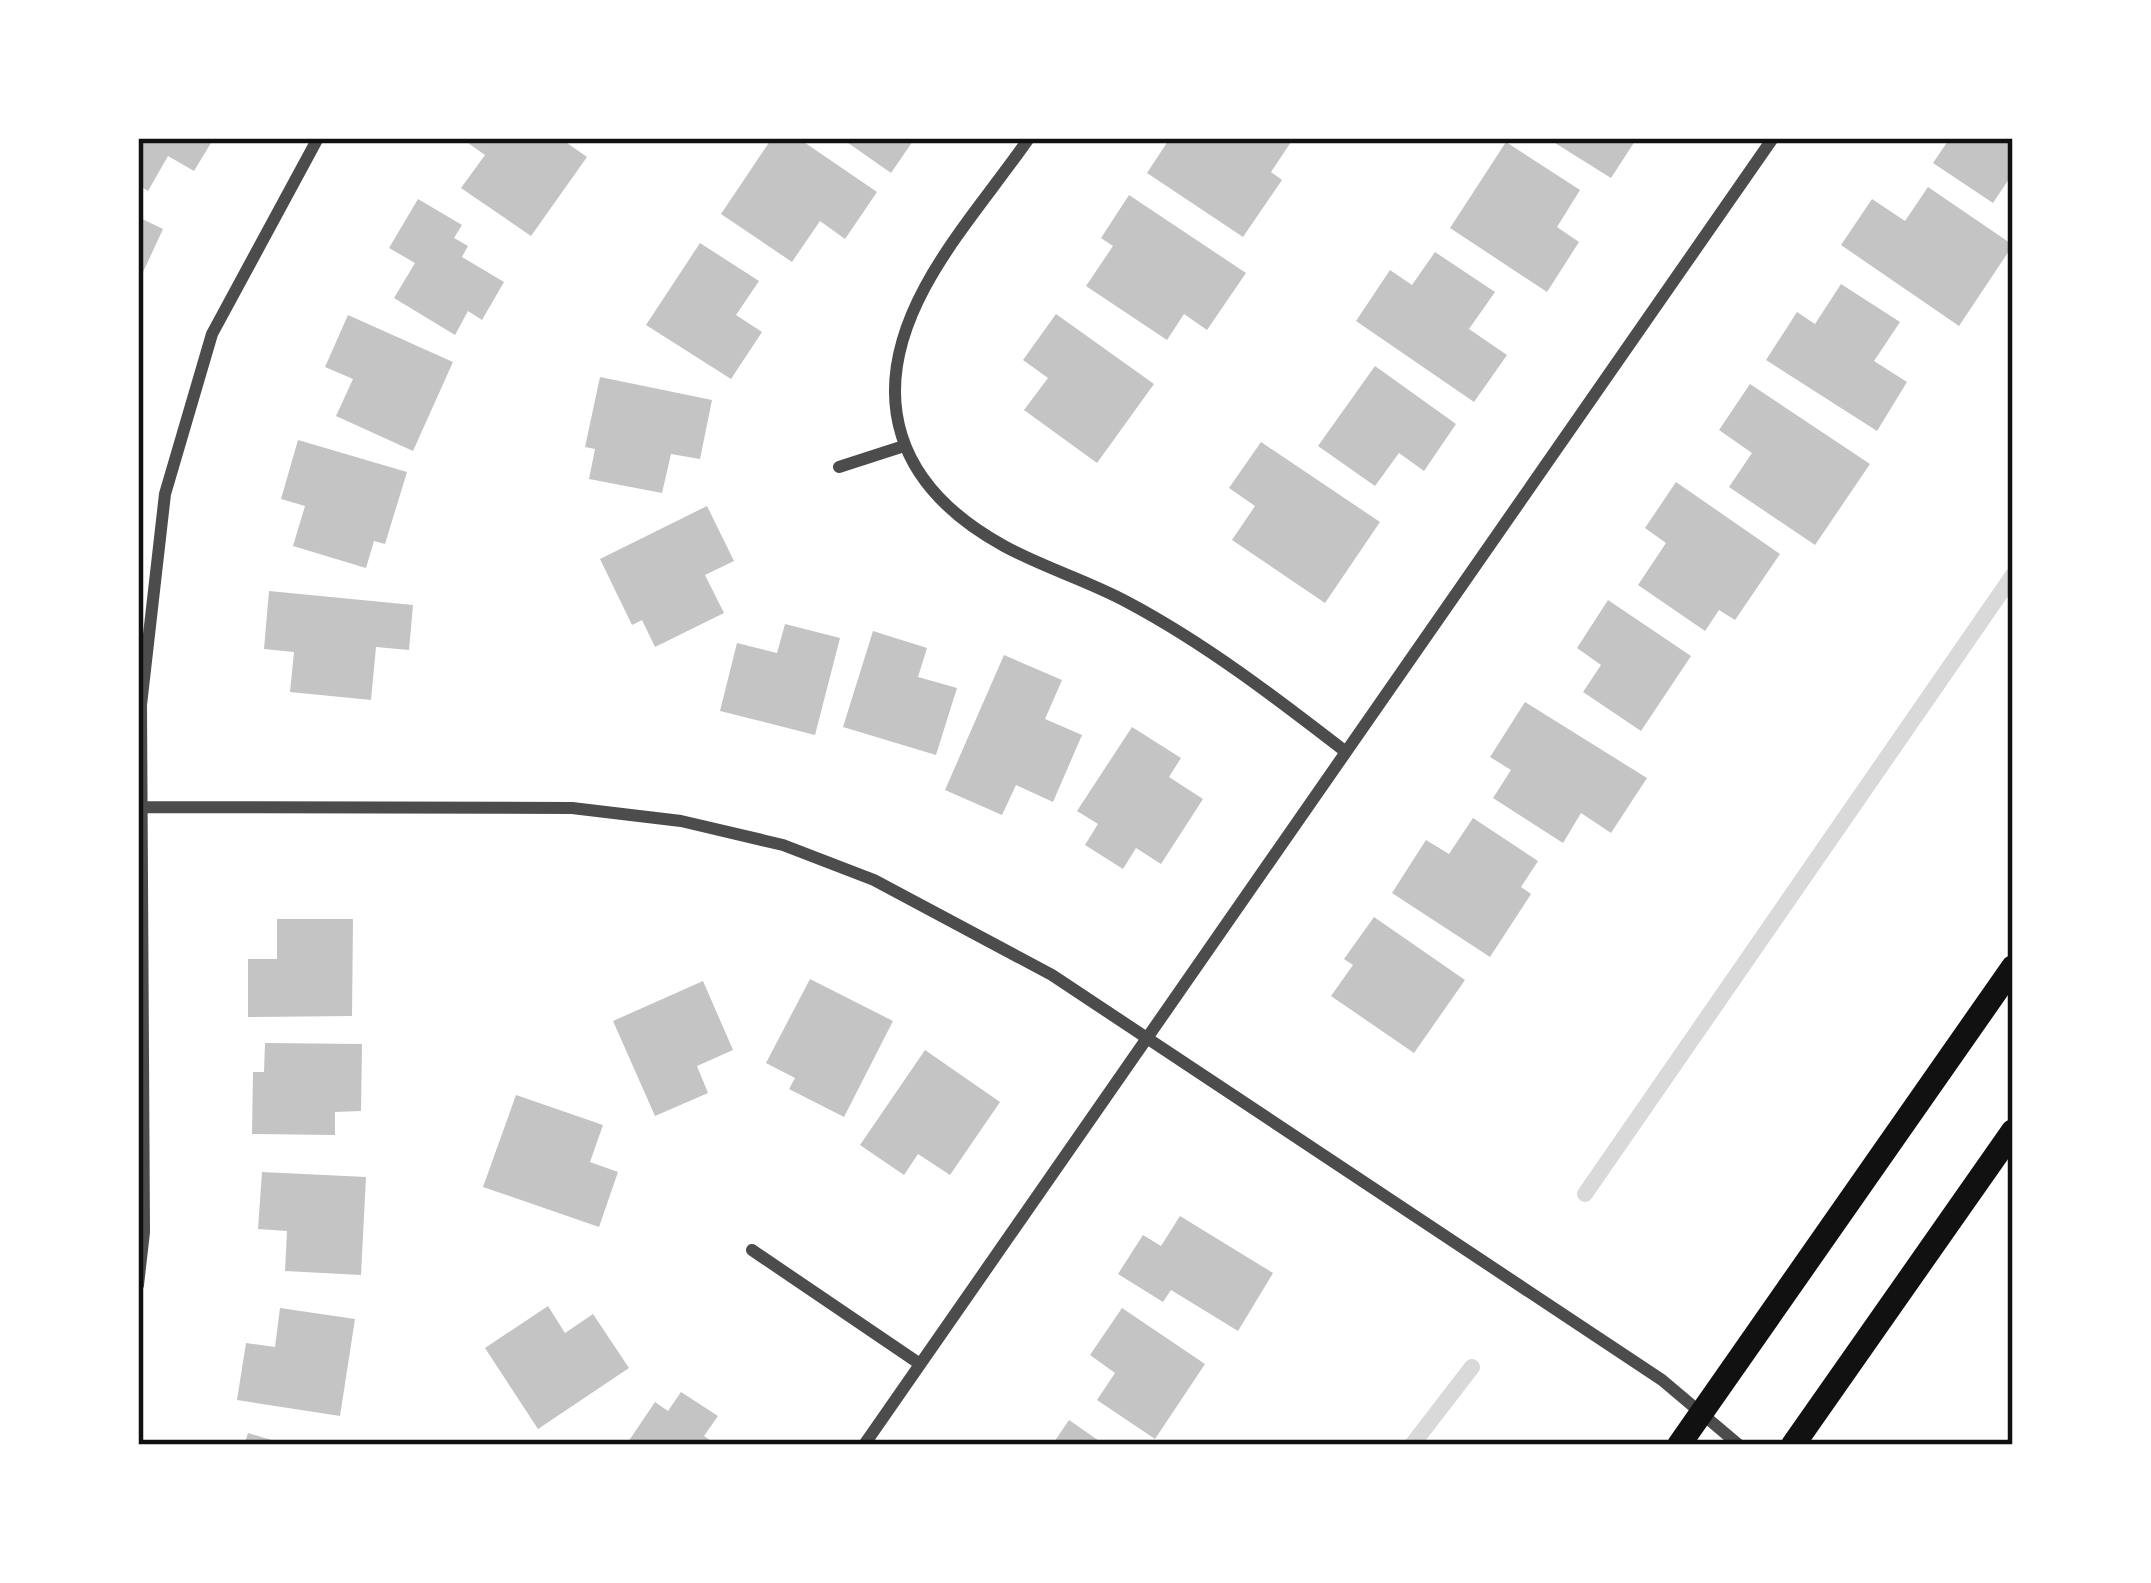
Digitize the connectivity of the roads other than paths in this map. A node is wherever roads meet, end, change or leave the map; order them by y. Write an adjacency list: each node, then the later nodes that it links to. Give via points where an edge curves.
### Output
1 (318, 138): 7 (street, via 212,334 164,494 141,705)
2 (1029, 138): 4 (street, via 926,287 907,330 897,376)
3 (1773, 138): 6 (street)
4 (904, 446): 5 (street); 6 (street, via 934,496 1003,545 1177,630)
5 (839, 467)
6 (1346, 752): 9 (street)
7 (140, 807): 9 (street, via 572,808 783,844 894,890 1052,975); 12 (street)
8 (2013, 967): 14 (main road)
9 (1146, 1039): 13 (street); 14 (street)
10 (2013, 1131): 18 (main road)
11 (752, 1250): 13 (street)
12 (138, 1285)
13 (920, 1364): 15 (street)
14 (1702, 1413): 16 (main road); 17 (street)
15 (864, 1445)
16 (1679, 1445)
17 (1739, 1445)
18 (1793, 1445)

